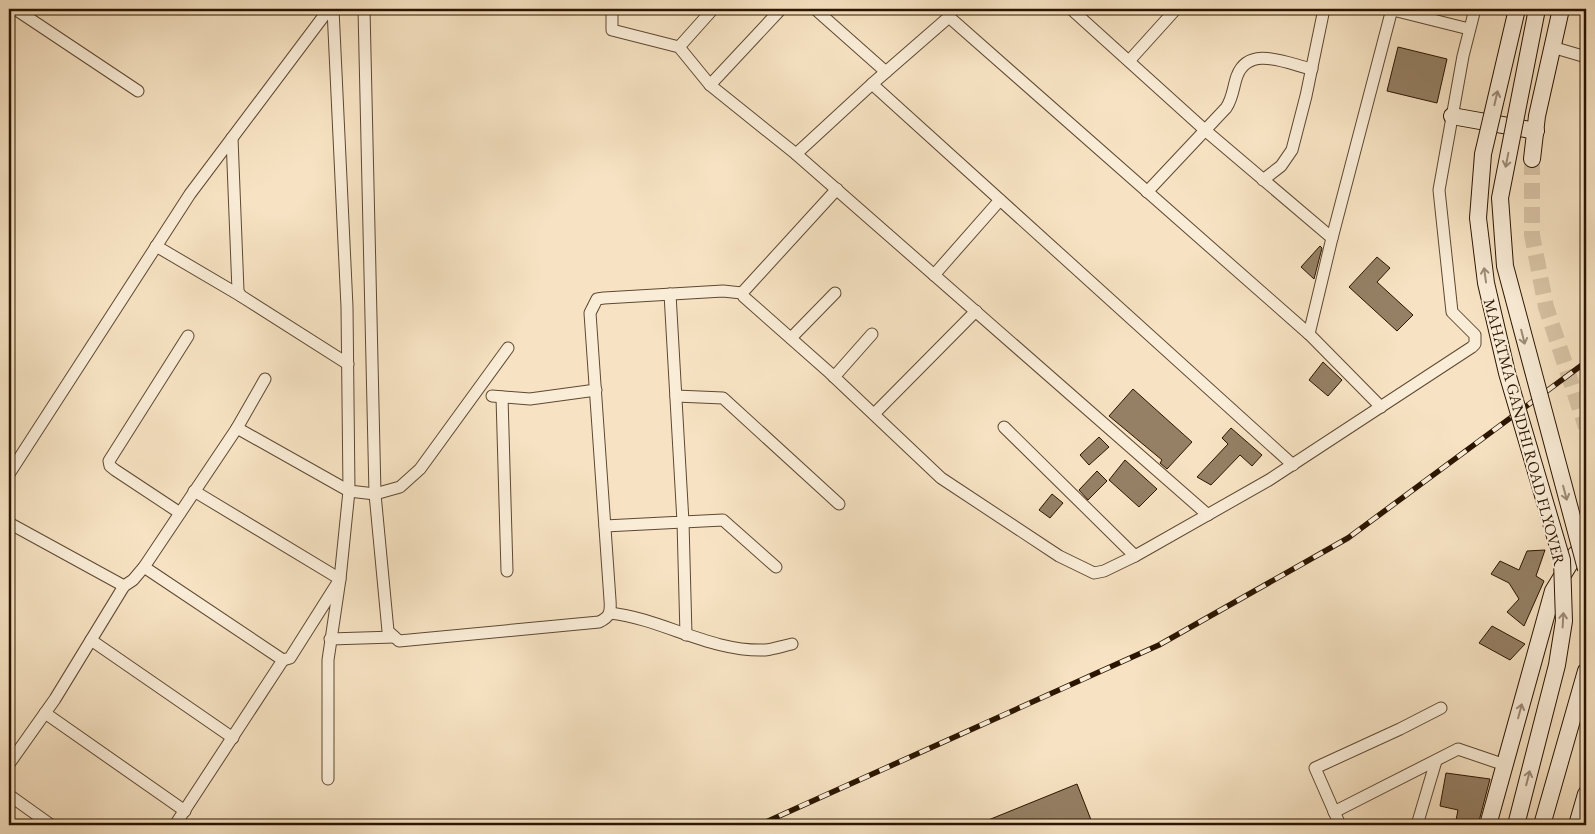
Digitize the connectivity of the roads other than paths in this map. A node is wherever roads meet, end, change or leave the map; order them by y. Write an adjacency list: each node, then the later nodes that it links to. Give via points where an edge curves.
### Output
1 (15, 9): 28 (street)
2 (329, 9): 32 (street)
3 (333, 9): 52 (street)
4 (364, 9): 65 (street)
5 (612, 9): 20 (street, via 612,30)
6 (713, 9): 20 (street)
7 (781, 9): 27 (street)
8 (815, 9): 25 (street)
9 (959, 9): 18 (street)
10 (1072, 9): 23 (street)
11 (1176, 9): 23 (street)
12 (1324, 9): 24 (street)
13 (1391, 9): 19 (street); 39 (street)
14 (1475, 9): 19 (street)
15 (1517, 9): 104 (main road, MAHATMA GANDHI ROAD FLYOVER, one-way to 15, bridge, via 1557,664 1564,621 1562,560 1507,373 1486,283 1478,218 1483,154)
16 (1537, 9): 76 (main road, MAHATMA GANDHI ROAD FLYOVER, one-way to 76, bridge, via 1500,198 1505,266)
17 (1561, 9): 21 (main road)
18 (950, 17): 25 (street); 37 (street)
19 (1469, 29): 29 (street)
20 (679, 47): 27 (street)
21 (1552, 47): 22 (street); 31 (main road)
22 (1586, 57)
23 (1129, 60): 30 (street)
24 (1312, 69): 30 (street, via 1263,57 1250,58 1237,75 1232,99); 35 (street, via 1292,150)
25 (886, 72): 26 (street)
26 (872, 84): 33 (street); 38 (street)
27 (710, 85): 33 (street)
28 (138, 91)
29 (1452, 116): 31 (main road); 57 (street, via 1439,190 1452,312 1475,335 1475,344)
30 (1206, 131): 35 (street); 37 (street)
31 (1536, 131): 34 (main road)
32 (232, 138): 40 (street); 45 (street, via 238,291)
33 (796, 154): 36 (street)
34 (1532, 159)
35 (1264, 180): 39 (street)
36 (837, 189): 41 (street); 43 (street)
37 (1146, 192): 48 (street)
38 (1000, 200): 41 (street); 61 (street)
39 (1332, 238): 48 (street)
40 (156, 246): 45 (street); 62 (street)
41 (934, 275): 46 (street)
42 (835, 292): 50 (street)
43 (742, 293): 44 (street); 50 (street)
44 (670, 294): 55 (street, via 604,298 593,303 590,313); 56 (street)
45 (241, 296): 52 (street)
46 (976, 311): 58 (street); 68 (street)
47 (872, 334): 53 (street)
48 (1309, 334): 57 (street)
49 (188, 336): 67 (street, via 108,461 110,466)
50 (791, 338): 53 (street)
51 (508, 348): 65 (street, via 420,469 400,487)
52 (348, 364): 64 (street)
53 (834, 377): 58 (street)
54 (265, 379): 60 (street)
55 (596, 390): 71 (street); 77 (street, via 530,399 497,396)
56 (676, 396): 66 (street, via 722,398); 69 (street)
57 (1381, 407): 61 (street)
58 (874, 414): 73 (street, via 941,478 1076,566 1090,573 1100,573)
59 (1004, 427): 73 (street)
60 (237, 428): 63 (street); 64 (street)
61 (1292, 465): 68 (street)
62 (9, 474)
63 (194, 491): 67 (street); 78 (street)
64 (349, 491): 65 (street); 78 (street)
65 (375, 494): 82 (street, via 388,631)
66 (839, 504)
67 (180, 512): 74 (street)
68 (1208, 515): 73 (street)
69 (683, 522): 71 (street); 75 (street, via 724,520); 81 (street)
70 (9, 523): 79 (street)
71 (605, 526): 80 (street)
72 (1586, 544): 93 (main road, one-way to 72, via 1553,591 1575,555)
73 (1135, 556)
74 (144, 567): 79 (street); 86 (street)
75 (776, 567)
76 (1586, 569)
77 (507, 571)
78 (340, 579): 83 (street); 86 (street, via 290,658)
79 (124, 586): 84 (street)
80 (610, 613): 81 (street, via 637,618); 82 (street, via 599,622 399,641)
81 (686, 635): 85 (street, via 718,645 765,650)
82 (394, 637): 83 (street)
83 (330, 639): 94 (street)
84 (91, 640): 89 (street); 90 (street)
85 (792, 644)
86 (283, 660): 90 (street)
87 (1586, 671): 105 (main road)
88 (1441, 708): 98 (street, via 1315,768)
89 (45, 713): 92 (street); 97 (street)
90 (233, 738): 97 (street)
91 (1436, 761): 93 (street, via 1458,749); 98 (street); 102 (street)
92 (9, 764)
93 (1505, 765): 103 (main road)
94 (328, 779)
95 (1586, 794): 106 (main road)
96 (9, 796): 99 (street)
97 (185, 811): 100 (street)
98 (1334, 812): 101 (street)
99 (51, 825)
100 (175, 825)
101 (1340, 825)
102 (1416, 825)
103 (1488, 825)
104 (1516, 825)
105 (1542, 825)
106 (1576, 825)

